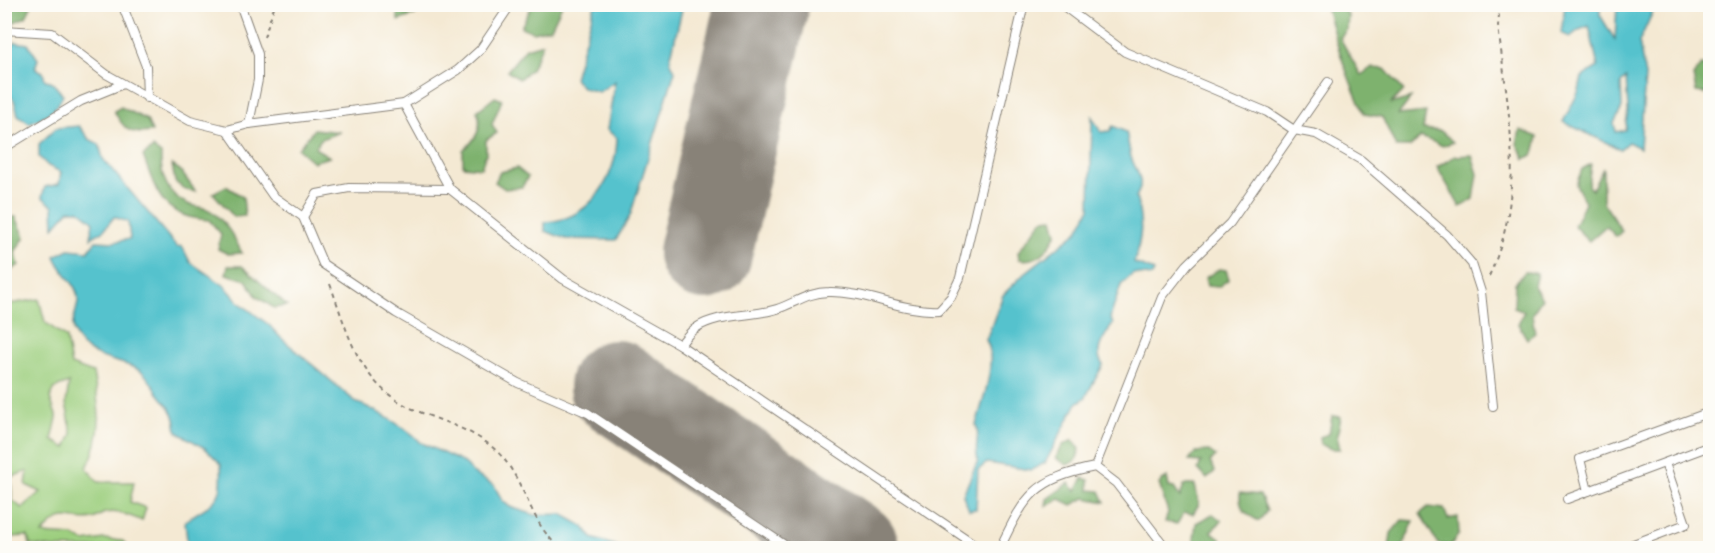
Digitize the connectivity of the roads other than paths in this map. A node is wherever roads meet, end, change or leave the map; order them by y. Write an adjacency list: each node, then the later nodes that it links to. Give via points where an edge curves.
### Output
1 (122, 4): 9 (lane, via 146,66)
2 (240, 4): 11 (lane, via 258,54 258,80)
3 (512, 4): 10 (lane, via 480,50 458,70)
4 (1024, 4): 17 (lane, via 960,278 939,310 921,311 830,292 806,295 780,308 696,328)
5 (1061, 4): 13 (lane, via 1125,52 1267,112)
6 (4, 30): 8 (lane, via 52,33)
7 (1328, 82): 13 (lane)
8 (123, 84): 9 (lane); 14 (lane, via 81,101)
9 (147, 98): 12 (lane, via 190,121)
10 (404, 104): 11 (lane); 15 (lane)
11 (249, 124): 12 (lane)
12 (227, 130): 16 (lane, via 273,196)
13 (1294, 130): 18 (lane, via 1316,134 1361,160 1448,235 1472,264 1481,292); 22 (lane, via 1230,223 1187,265 1162,297)
14 (4, 148)
15 (450, 189): 16 (lane, via 349,188 317,194); 17 (lane, via 563,279)
16 (303, 217): 25 (lane, via 323,264 396,313 507,377 588,413)
17 (680, 345): 26 (lane)
18 (1493, 406)
19 (1710, 412): 23 (lane, via 1580,459)
20 (1710, 446): 21 (lane)
21 (1665, 463): 23 (lane); 29 (lane, via 1686,524)
22 (1095, 467): 27 (lane, via 1067,472 1036,488 1017,511); 28 (lane, via 1116,483)
23 (1588, 491): 24 (lane)
24 (1567, 499)
25 (789, 549)
26 (980, 549)
27 (1000, 549)
28 (1166, 549)
29 (1623, 549)

